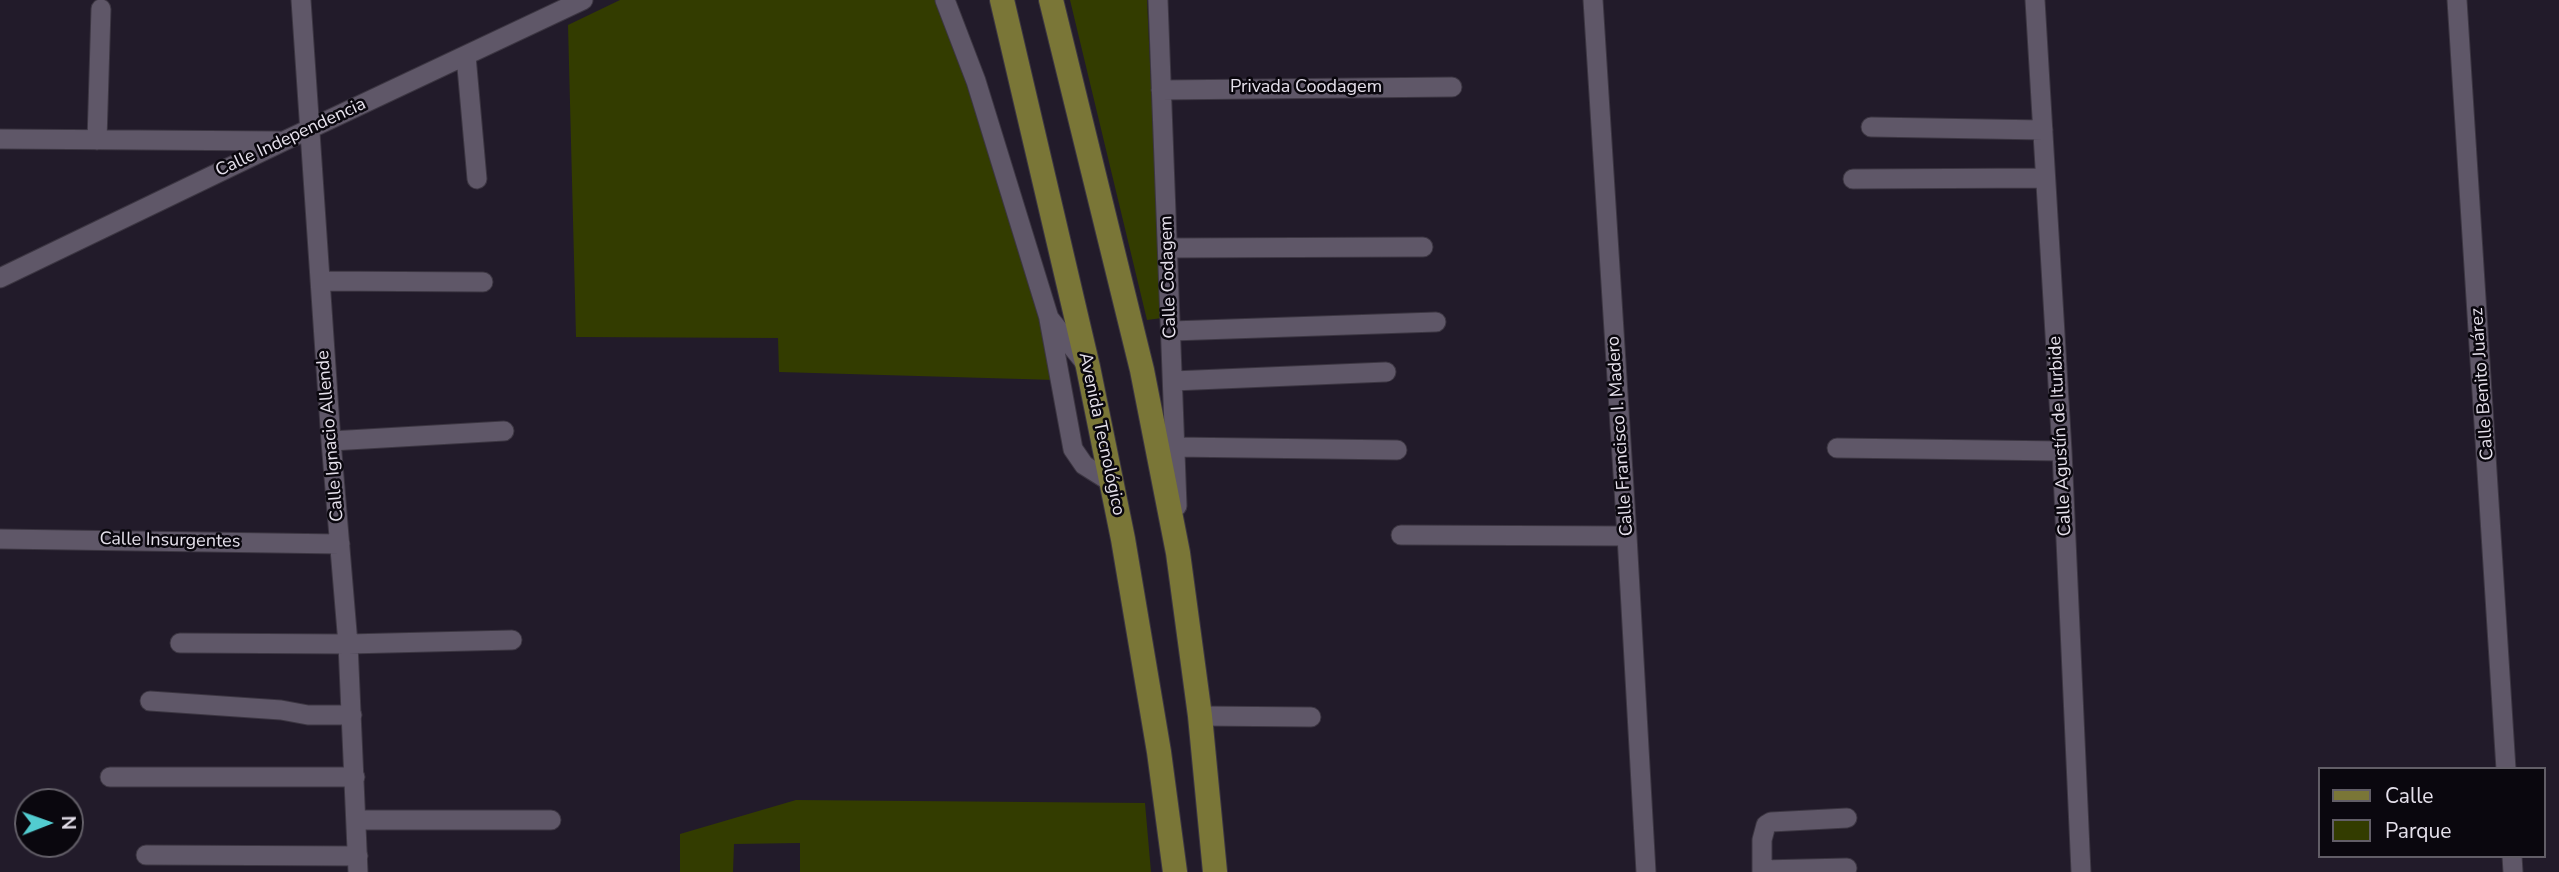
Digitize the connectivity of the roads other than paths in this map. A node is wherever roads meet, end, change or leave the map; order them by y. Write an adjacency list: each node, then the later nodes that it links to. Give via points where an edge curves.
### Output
1 (300, 0): 15 (street, Calle Ignacio Allende)
2 (583, 0): 11 (street, Calle Independencia)
3 (944, 0): 28 (street, via 976,81)
4 (1002, 0): 31 (main road, Avenida Tecnológico)
5 (1051, 0): 45 (main road, via 1142,370)
6 (1158, 0): 13 (street, Calle Codagem)
7 (1593, 0): 42 (street, Calle Francisco I. Madero)
8 (2035, 0): 16 (street, Calle Agustín de Iturbide)
9 (2457, 0): 53 (street, Calle Benito Juárez)
10 (101, 9): 18 (street)
11 (466, 55): 15 (street, Calle Independencia); 21 (street)
12 (1452, 87): 13 (street, Privada Coodagem)
13 (1161, 90): 24 (street, Calle Codagem)
14 (1871, 127): 16 (street)
15 (310, 129): 19 (street, Calle Independencia); 26 (street, Calle Ignacio Allende)
16 (2043, 130): 20 (street, Calle Agustín de Iturbide)
17 (0, 139): 18 (street)
18 (97, 140): 19 (street)
19 (284, 141): 25 (street, Calle Independencia)
20 (2045, 178): 22 (street); 39 (street, Calle Agustín de Iturbide)
21 (477, 179)
22 (1853, 179)
23 (1423, 247): 24 (street)
24 (1168, 248): 30 (street, Calle Codagem)
25 (0, 278)
26 (320, 281): 27 (street); 35 (street, Calle Ignacio Allende)
27 (484, 282)
28 (1049, 318): 31 (street); 40 (street, via 1073,449 1084,465)
29 (1436, 322): 30 (street)
30 (1172, 331): 33 (street, Calle Codagem)
31 (1088, 367): 40 (main road, Avenida Tecnológico)
32 (1386, 372): 33 (street)
33 (1173, 381): 36 (street, Calle Codagem)
34 (504, 431): 35 (street)
35 (331, 442): 44 (street, Calle Ignacio Allende)
36 (1175, 447): 38 (street); 45 (street, Calle Codagem)
37 (1837, 448): 39 (street)
38 (1397, 450)
39 (2062, 451): 66 (street, Calle Agustín de Iturbide)
40 (1111, 482): 63 (main road, Avenida Tecnológico, via 1137,614)
41 (1401, 535): 42 (street)
42 (1628, 536): 65 (street, Calle Francisco I. Madero)
43 (0, 539): 44 (street, Calle Insurgentes)
44 (340, 544): 48 (street, Calle Ignacio Allende)
45 (1178, 554): 51 (main road)
46 (512, 640): 48 (street)
47 (180, 643): 48 (street)
48 (348, 644): 50 (street, Calle Ignacio Allende)
49 (150, 701): 50 (street)
50 (352, 715): 55 (street, Calle Ignacio Allende)
51 (1200, 716): 52 (street); 64 (main road)
52 (1311, 717)
53 (2506, 767)
54 (110, 777): 55 (street)
55 (355, 777): 57 (street, Calle Ignacio Allende)
56 (1847, 818): 62 (street, via 1766,825)
57 (356, 820): 58 (street); 60 (street, Calle Ignacio Allende)
58 (551, 820)
59 (146, 855): 60 (street)
60 (358, 864)
61 (1847, 868): 62 (street)
62 (1762, 871)
63 (1175, 872)
64 (1216, 872)
65 (1646, 872)
66 (2081, 872)

